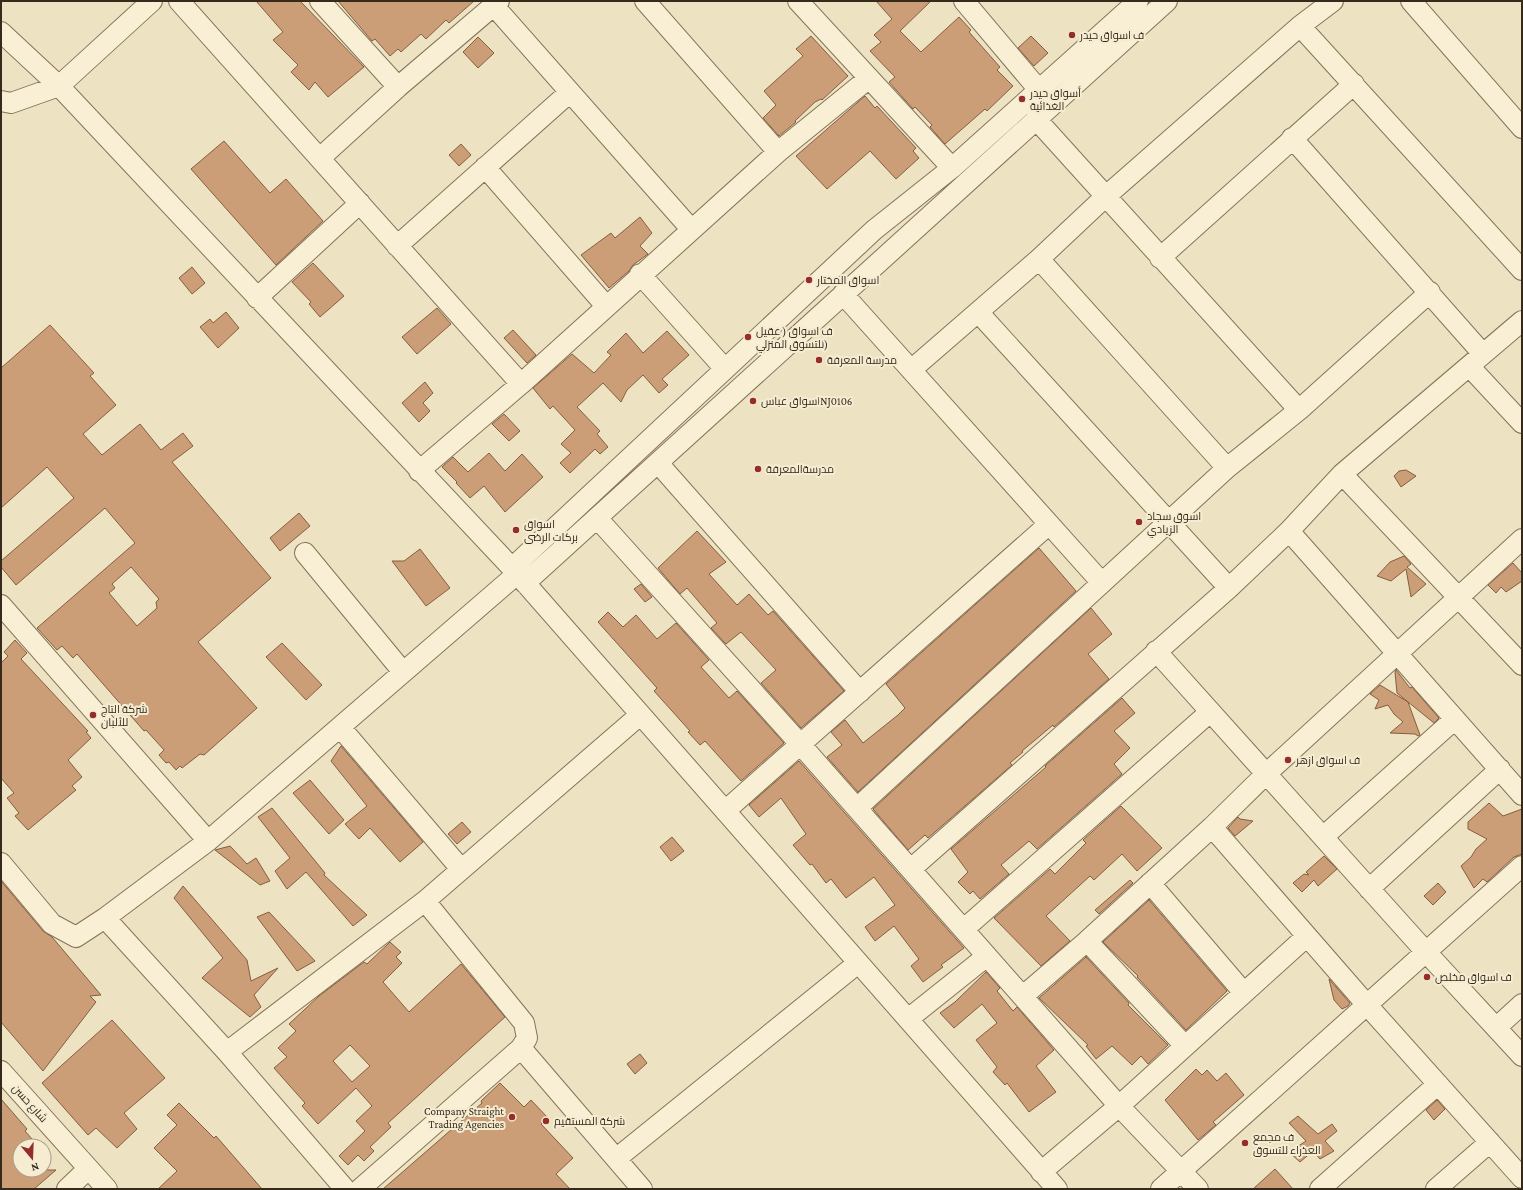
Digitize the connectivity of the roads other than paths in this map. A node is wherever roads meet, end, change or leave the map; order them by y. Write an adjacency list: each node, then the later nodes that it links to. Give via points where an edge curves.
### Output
1 (152, 1): 16 (street)
2 (179, 1): 25 (street)
3 (320, 1): 17 (street)
4 (645, 1): 24 (street)
5 (798, 1): 14 (street)
6 (964, 1): 18 (street)
7 (1138, 1): 18 (street)
8 (1167, 1): 21 (street)
9 (1333, 1): 12 (street)
10 (1411, 1): 22 (street)
11 (497, 3): 17 (street); 19 (street)
12 (1300, 26): 15 (street); 28 (street)
13 (1, 32): 16 (street)
14 (868, 79): 24 (street); 27 (street)
15 (1354, 84): 23 (street); 36 (street)
16 (59, 86): 20 (street, via 11,103); 40 (street)
17 (398, 87): 25 (street)
18 (1039, 90): 27 (street)
19 (570, 92): 26 (street); 30 (street)
20 (1, 102)
21 (1036, 118): 28 (street); 33 (street)
22 (1522, 128)
23 (1292, 138): 34 (street); 38 (street)
24 (778, 152): 30 (street)
25 (320, 158): 29 (street)
26 (485, 167): 32 (street); 41 (street)
27 (952, 168): 31 (street)
28 (1105, 197): 34 (street); 35 (street)
29 (360, 203): 32 (street); 40 (street)
30 (691, 229): 37 (street)
31 (874, 230): 33 (street); 45 (street)
32 (397, 246): 47 (street)
33 (893, 249): 39 (street)
34 (1160, 258): 48 (street)
35 (1039, 259): 42 (street); 51 (street)
36 (1522, 270)
37 (640, 274): 41 (street); 45 (street)
38 (1430, 292): 44 (street); 48 (street)
39 (843, 294): 46 (street); 50 (street)
40 (257, 298): 52 (street)
41 (606, 306): 47 (street)
42 (978, 312): 46 (street); 55 (street)
43 (1522, 321): 44 (street)
44 (1476, 360): 49 (street); 53 (street)
45 (725, 369): 60 (street)
46 (910, 370): 56 (street)
47 (521, 384): 52 (street)
48 (1298, 410): 51 (street)
49 (1522, 423)
50 (658, 463): 54 (street); 69 (street)
51 (1227, 468): 55 (street)
52 (420, 471): 60 (street)
53 (1342, 474): 57 (street); 63 (street)
54 (597, 518): 60 (street); 74 (street)
55 (1169, 522): 61 (street); 62 (street)
56 (1048, 525): 61 (street); 69 (street)
57 (1288, 531): 62 (street); 66 (street)
58 (1522, 539): 63 (street)
59 (305, 553): 68 (street)
60 (518, 575): 68 (street); 71 (street)
61 (1102, 583): 78 (street)
62 (1228, 588): 65 (street)
63 (1457, 596): 66 (street); 67 (street)
64 (1, 606): 82 (street)
65 (1156, 651): 70 (street); 86 (street)
66 (1397, 654): 72 (street); 76 (street)
67 (1522, 665)
68 (403, 672): 73 (street)
69 (860, 692): 74 (street)
70 (1210, 712): 76 (street); 91 (street)
71 (640, 715): 79 (street); 85 (street)
72 (1455, 719): 75 (street); 81 (street)
73 (340, 727): 82 (street); 85 (street)
74 (801, 745): 78 (street); 79 (street)
75 (1500, 769): 77 (street); 88 (street)
76 (1266, 774): 80 (street); 81 (street)
77 (1522, 795)
78 (857, 808): 86 (street)
79 (725, 811): 96 (street)
80 (1212, 827): 87 (street); 92 (street)
81 (1323, 837): 88 (street)
82 (208, 841): 90 (street)
83 (1, 863): 90 (street, via 52,924 76,937)
84 (1522, 866): 94 (street)
85 (461, 869): 89 (street)
86 (911, 869): 91 (street)
87 (1150, 883): 93 (street); 97 (street)
88 (1369, 889): 94 (street)
89 (425, 901): 104 (street, via 524,1023 527,1038); 105 (street)
90 (105, 918): 105 (street)
91 (964, 929): 95 (street)
92 (1307, 936): 97 (street); 100 (street)
93 (1087, 941): 98 (street); 103 (street)
94 (1426, 952): 100 (street); 102 (street)
95 (987, 956): 98 (street); 101 (street)
96 (858, 963): 101 (street); 111 (street)
97 (1244, 993): 103 (street)
98 (1022, 996): 109 (street)
99 (1522, 1004): 102 (street)
100 (1367, 1005): 108 (street); 113 (street)
101 (908, 1019): 114 (street)
102 (1496, 1028): 106 (street)
103 (1185, 1046): 109 (street)
104 (521, 1048): 111 (street); 119 (street)
105 (227, 1052): 118 (street)
106 (1522, 1056)
107 (1, 1071): 112 (street, شارع حسن)
108 (1438, 1084): 110 (street); 124 (street)
109 (1119, 1106): 113 (street); 114 (street)
110 (1490, 1142): 115 (street); 125 (street)
111 (617, 1158): 120 (street)
112 (88, 1169): 116 (street); 117 (street, شارع حسن)
113 (1180, 1171): 122 (street); 123 (street)
114 (1041, 1172): 121 (street)
115 (1522, 1178)
116 (67, 1189)
117 (108, 1189)
118 (345, 1189)
119 (360, 1189)
120 (642, 1189)
121 (1056, 1189)
122 (1161, 1189)
123 (1198, 1189)
124 (1320, 1189)
125 (1436, 1189)

